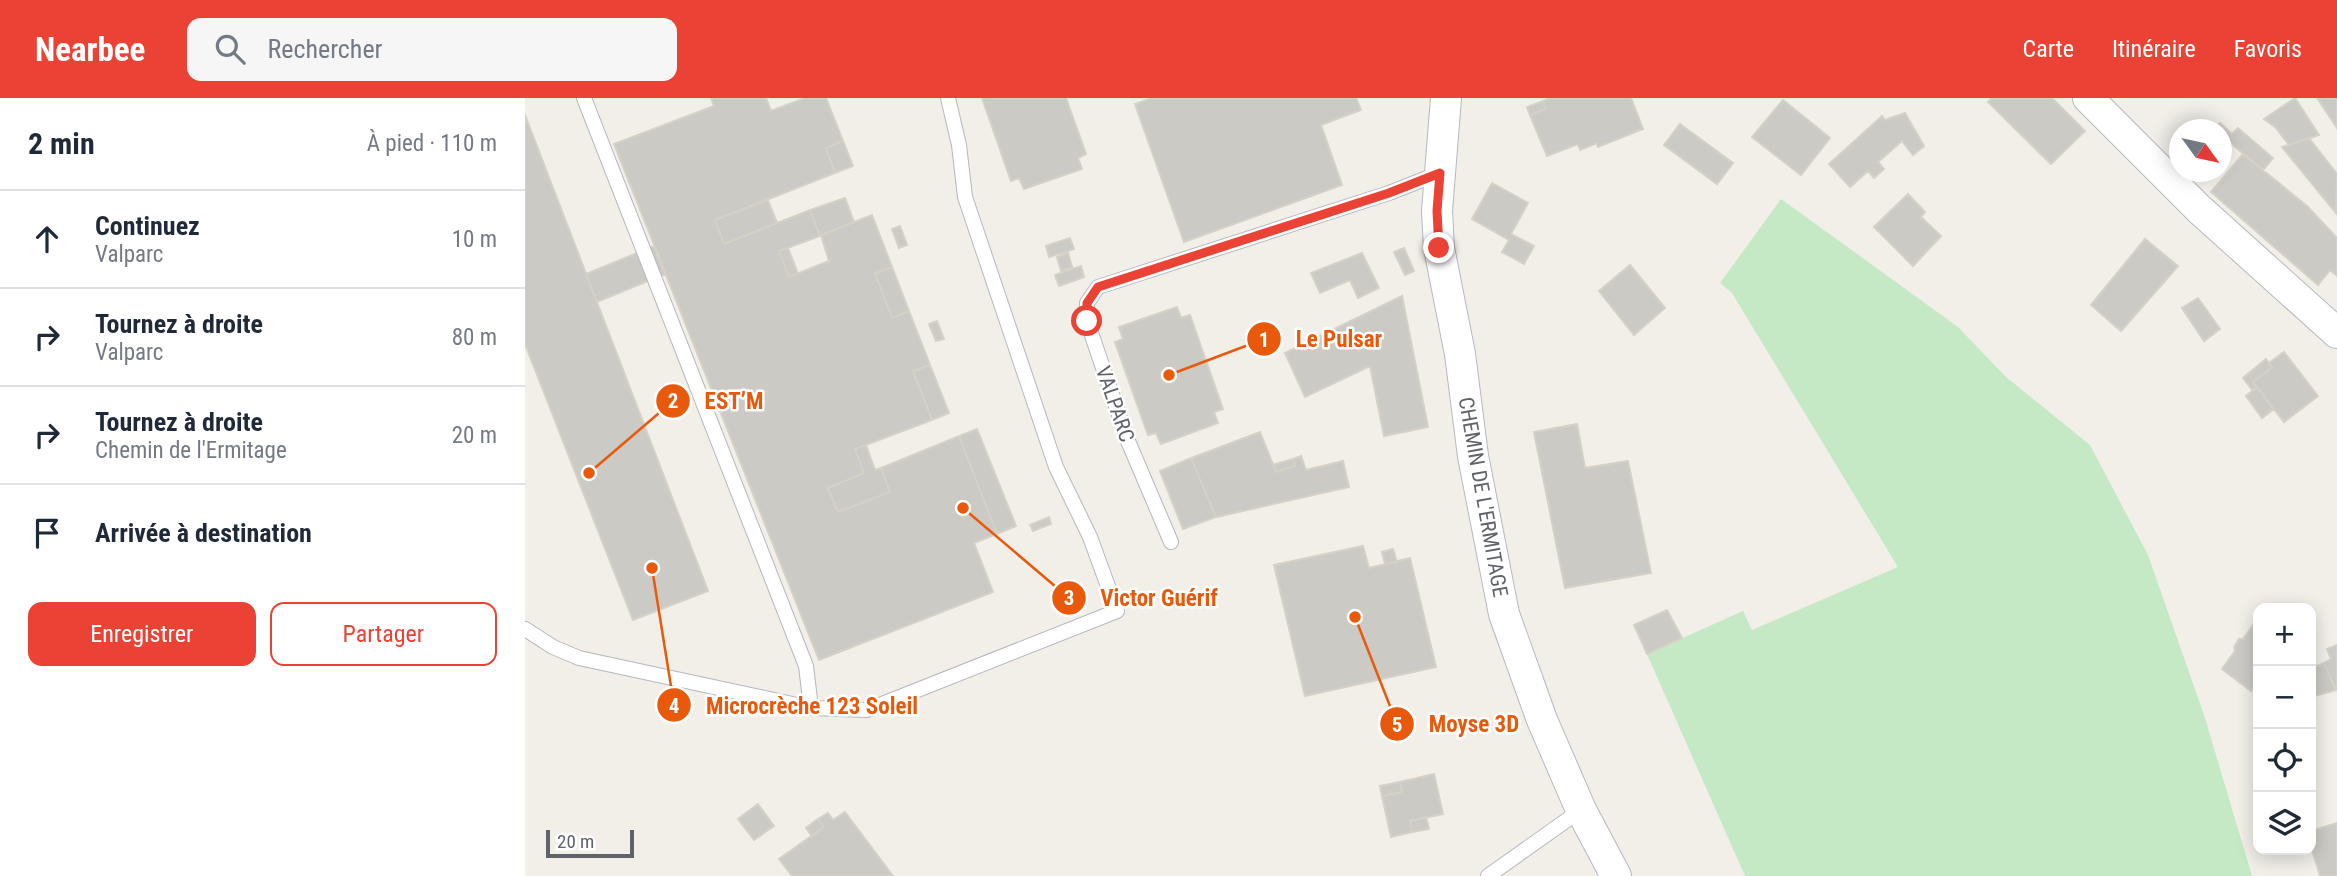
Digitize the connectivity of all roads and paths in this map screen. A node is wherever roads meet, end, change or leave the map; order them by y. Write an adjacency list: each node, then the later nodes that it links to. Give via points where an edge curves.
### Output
1 (584, 98): 9 (lane, via 806,666)
2 (947, 98): 9 (lane, via 969,210 1056,467 1090,537 1117,611 867,710)
3 (1446, 98): 5 (street, CHEMIN DE L'ERMITAGE)
4 (2088, 98): 6 (street, via 2199,209)
5 (1440, 173): 7 (lane, VALPARC, via 1098,287 1087,303 1087,321 1128,441); 10 (street, CHEMIN DE L'ERMITAGE, via 1439,248 1504,614)
6 (2337, 333)
7 (1171, 542)
8 (525, 629): 9 (lane, via 579,658)
9 (811, 708)
10 (1581, 810): 11 (lane); 12 (street, CHEMIN DE L'ERMITAGE)
11 (1488, 876)
12 (1616, 876)

